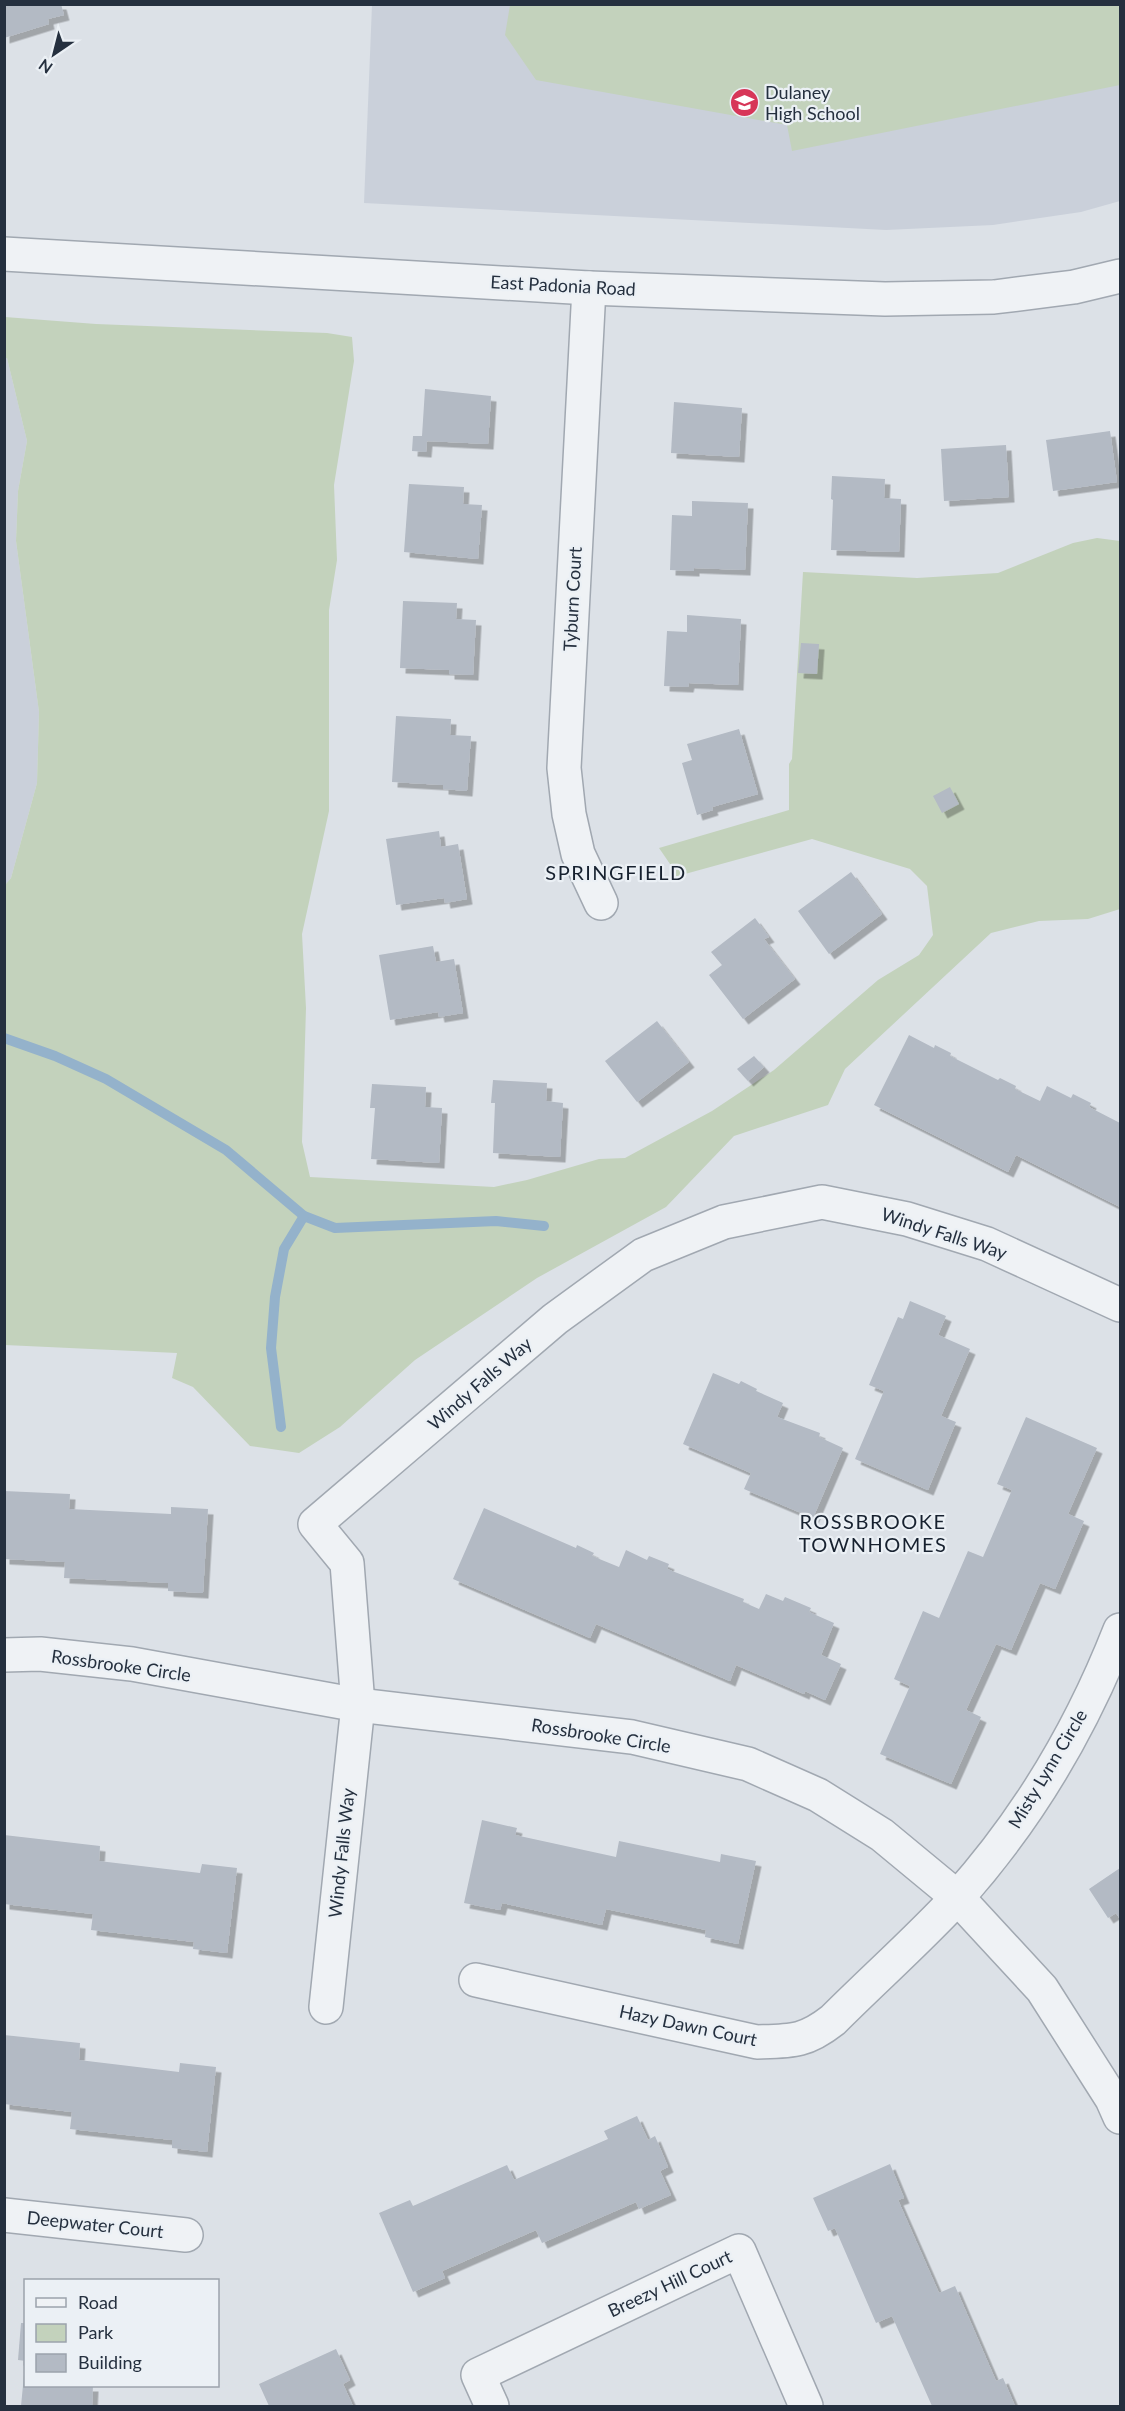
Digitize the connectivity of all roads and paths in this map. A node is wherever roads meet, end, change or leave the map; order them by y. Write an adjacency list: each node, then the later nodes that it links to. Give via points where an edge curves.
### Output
1 (4, 254): 3 (street, East Padonia Road)
2 (1120, 276): 3 (street, East Padonia Road, via 1074,287 994,297 885,299)
3 (589, 288): 4 (street, Tyburn Court, via 564,768 578,854)
4 (601, 903)
5 (1120, 1305): 8 (street, Windy Falls Way, via 987,1244 907,1219 822,1202 724,1222 643,1255 555,1319 315,1524 347,1563)
6 (1120, 1630): 9 (street, Misty Lynn Circle, via 1102,1676 1064,1748 1017,1824)
7 (4, 1655): 8 (street, Rossbrooke Circle, via 40,1654 132,1664)
8 (358, 1705): 9 (street, Rossbrooke Circle, via 632,1737 748,1764 818,1795 882,1835); 11 (street, Windy Falls Way)
9 (957, 1898): 10 (street, Hazy Dawn Court, via 833,2020 814,2034 788,2041 757,2042); 12 (street, Rossbrooke Circle, via 1042,1989)
10 (476, 1980)
11 (326, 2007)
12 (1120, 2117)
13 (4, 2215): 14 (street, Deepwater Court)
14 (186, 2235)
15 (492, 2406): 16 (street, Breezy Hill Court, via 478,2375 739,2251)
16 (806, 2406)

